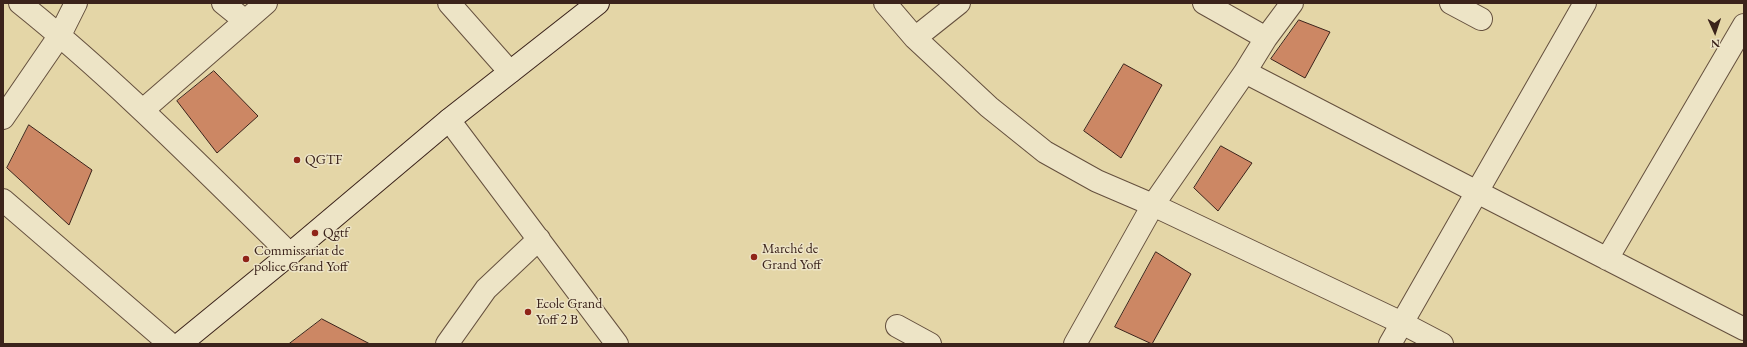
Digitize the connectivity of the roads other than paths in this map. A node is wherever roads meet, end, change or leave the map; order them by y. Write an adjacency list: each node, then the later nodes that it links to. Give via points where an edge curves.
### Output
1 (20, 3): 16 (street)
2 (76, 3): 16 (street)
3 (223, 3): 14 (street)
4 (266, 3): 14 (street)
5 (449, 3): 19 (street)
6 (598, 3): 19 (street)
7 (885, 3): 17 (street)
8 (959, 3): 17 (street)
9 (1204, 3): 18 (street)
10 (1292, 3): 18 (street)
11 (1451, 3): 13 (street)
12 (1585, 3): 24 (street)
13 (1481, 19)
14 (244, 20): 21 (street)
15 (1744, 25): 29 (street)
16 (60, 36): 21 (street); 22 (street)
17 (915, 38): 26 (street, via 989,107 1045,152 1097,181)
18 (1266, 38): 20 (street)
19 (510, 72): 23 (street)
20 (1245, 72): 24 (street); 26 (street)
21 (143, 110): 28 (street)
22 (3, 118)
23 (448, 120): 27 (street); 28 (street)
24 (1477, 192): 29 (street); 30 (street)
25 (3, 200): 33 (street)
26 (1153, 205): 30 (street); 38 (street)
27 (539, 239): 35 (street, via 486,289); 36 (street)
28 (290, 254): 34 (street)
29 (1607, 259): 32 (street)
30 (1402, 323): 39 (street); 40 (street)
31 (897, 326): 37 (street)
32 (1744, 329)
33 (170, 344)
34 (180, 344)
35 (448, 344)
36 (617, 344)
37 (930, 344)
38 (1075, 344)
39 (1390, 344)
40 (1442, 344)

